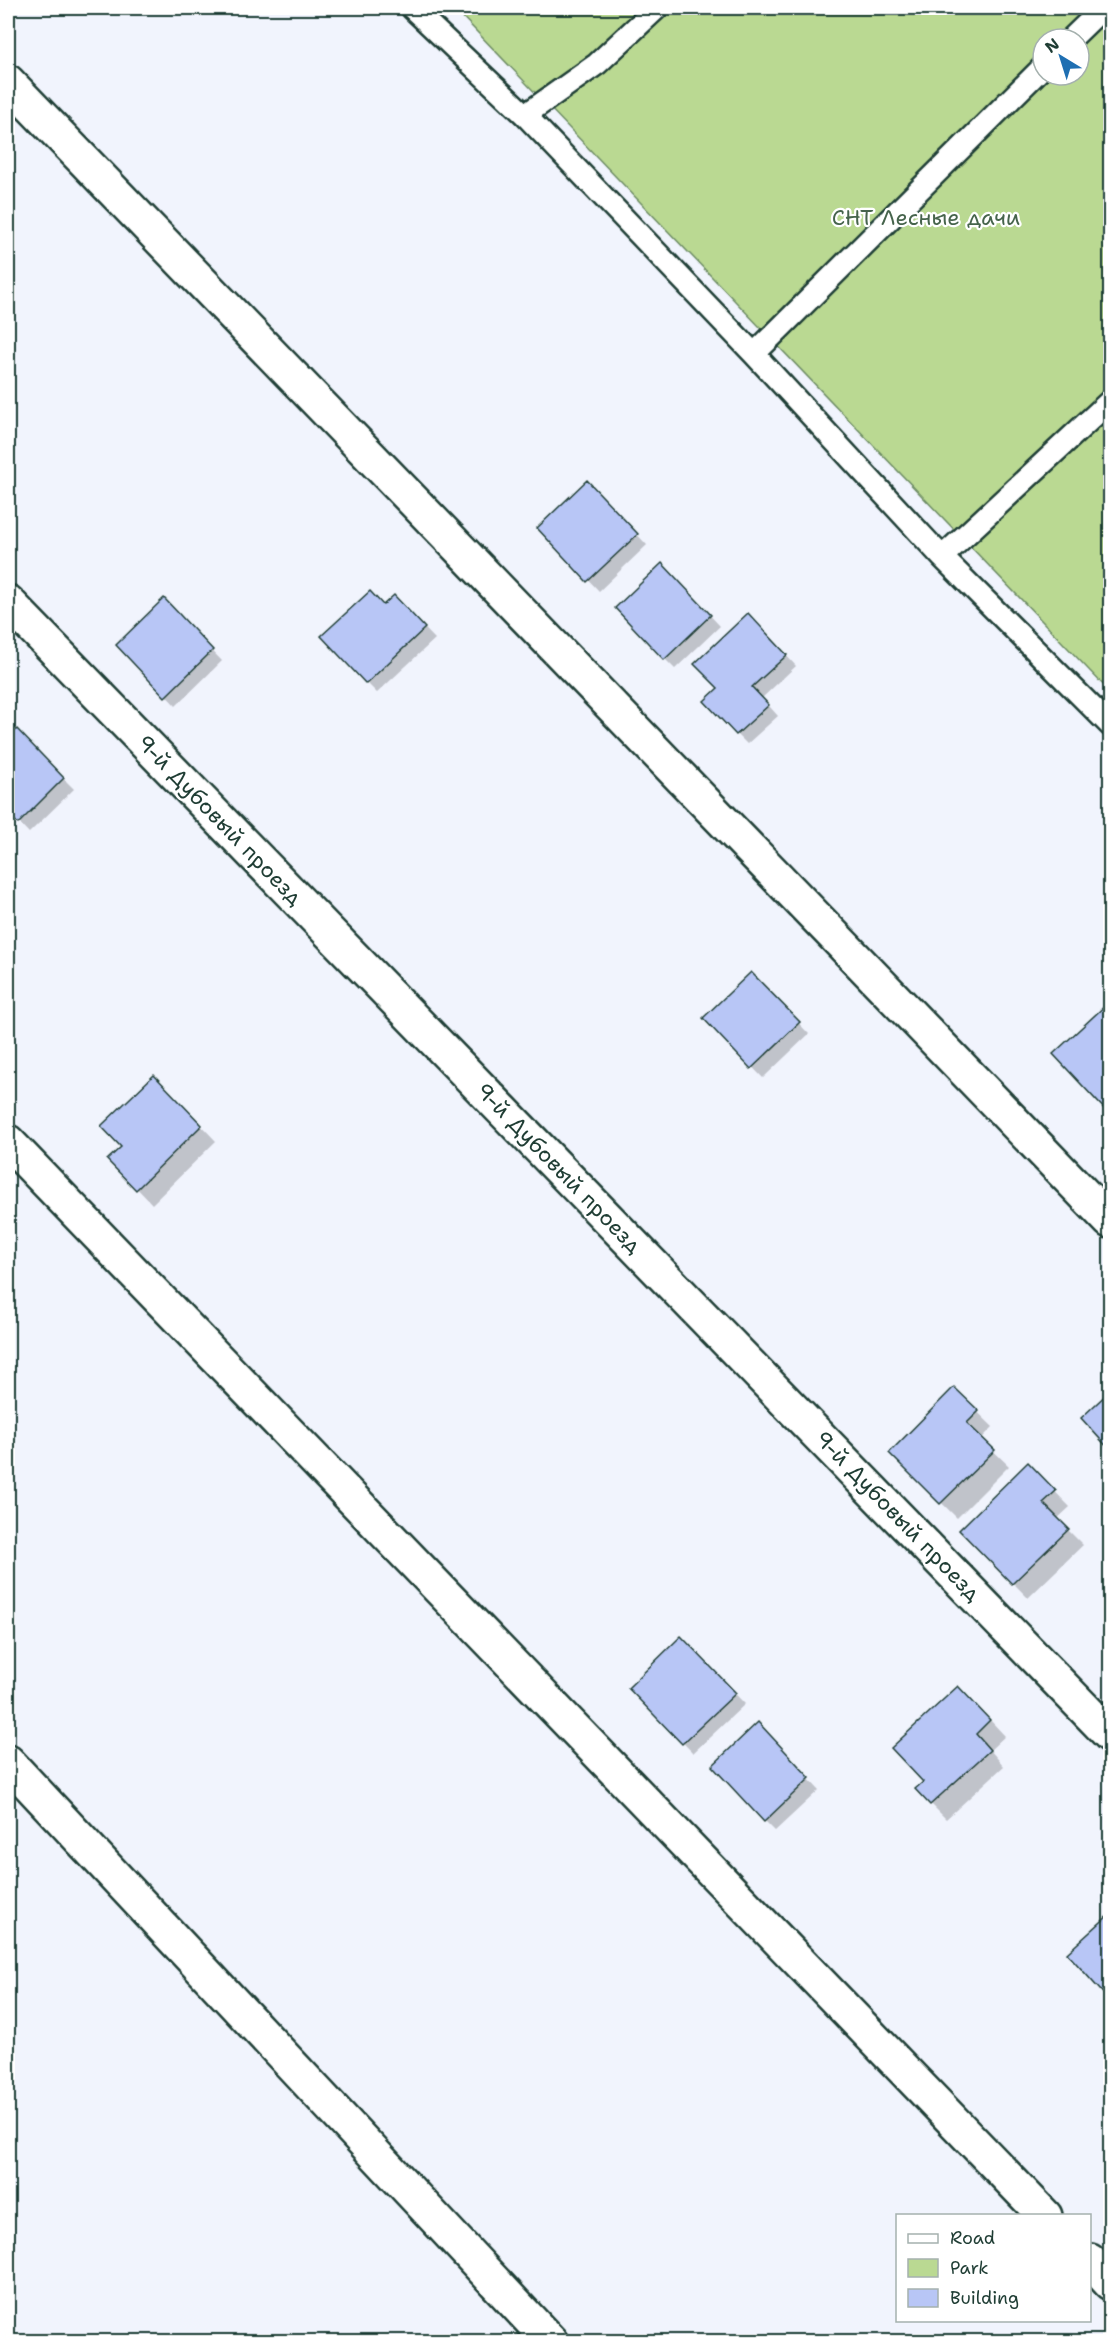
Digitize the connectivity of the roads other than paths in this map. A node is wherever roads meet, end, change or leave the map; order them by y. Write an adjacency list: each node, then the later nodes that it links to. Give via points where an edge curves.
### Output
1 (412, 8): 7 (lane)
2 (657, 8): 7 (lane, via 597,64)
3 (1103, 8): 4 (lane)
4 (1083, 27)
5 (1031, 79): 8 (lane)
6 (8, 82): 14 (street)
7 (525, 115): 8 (lane)
8 (754, 354): 10 (lane)
9 (1110, 401): 10 (lane)
10 (942, 556): 12 (lane)
11 (8, 602): 15 (street, 9-й Дубовый проезд)
12 (1110, 725)
13 (8, 1142): 17 (street)
14 (1110, 1221)
15 (1110, 1735)
16 (8, 1762): 20 (street)
17 (1043, 2214)
18 (1091, 2263): 19 (street)
19 (1110, 2283)
20 (550, 2342)

